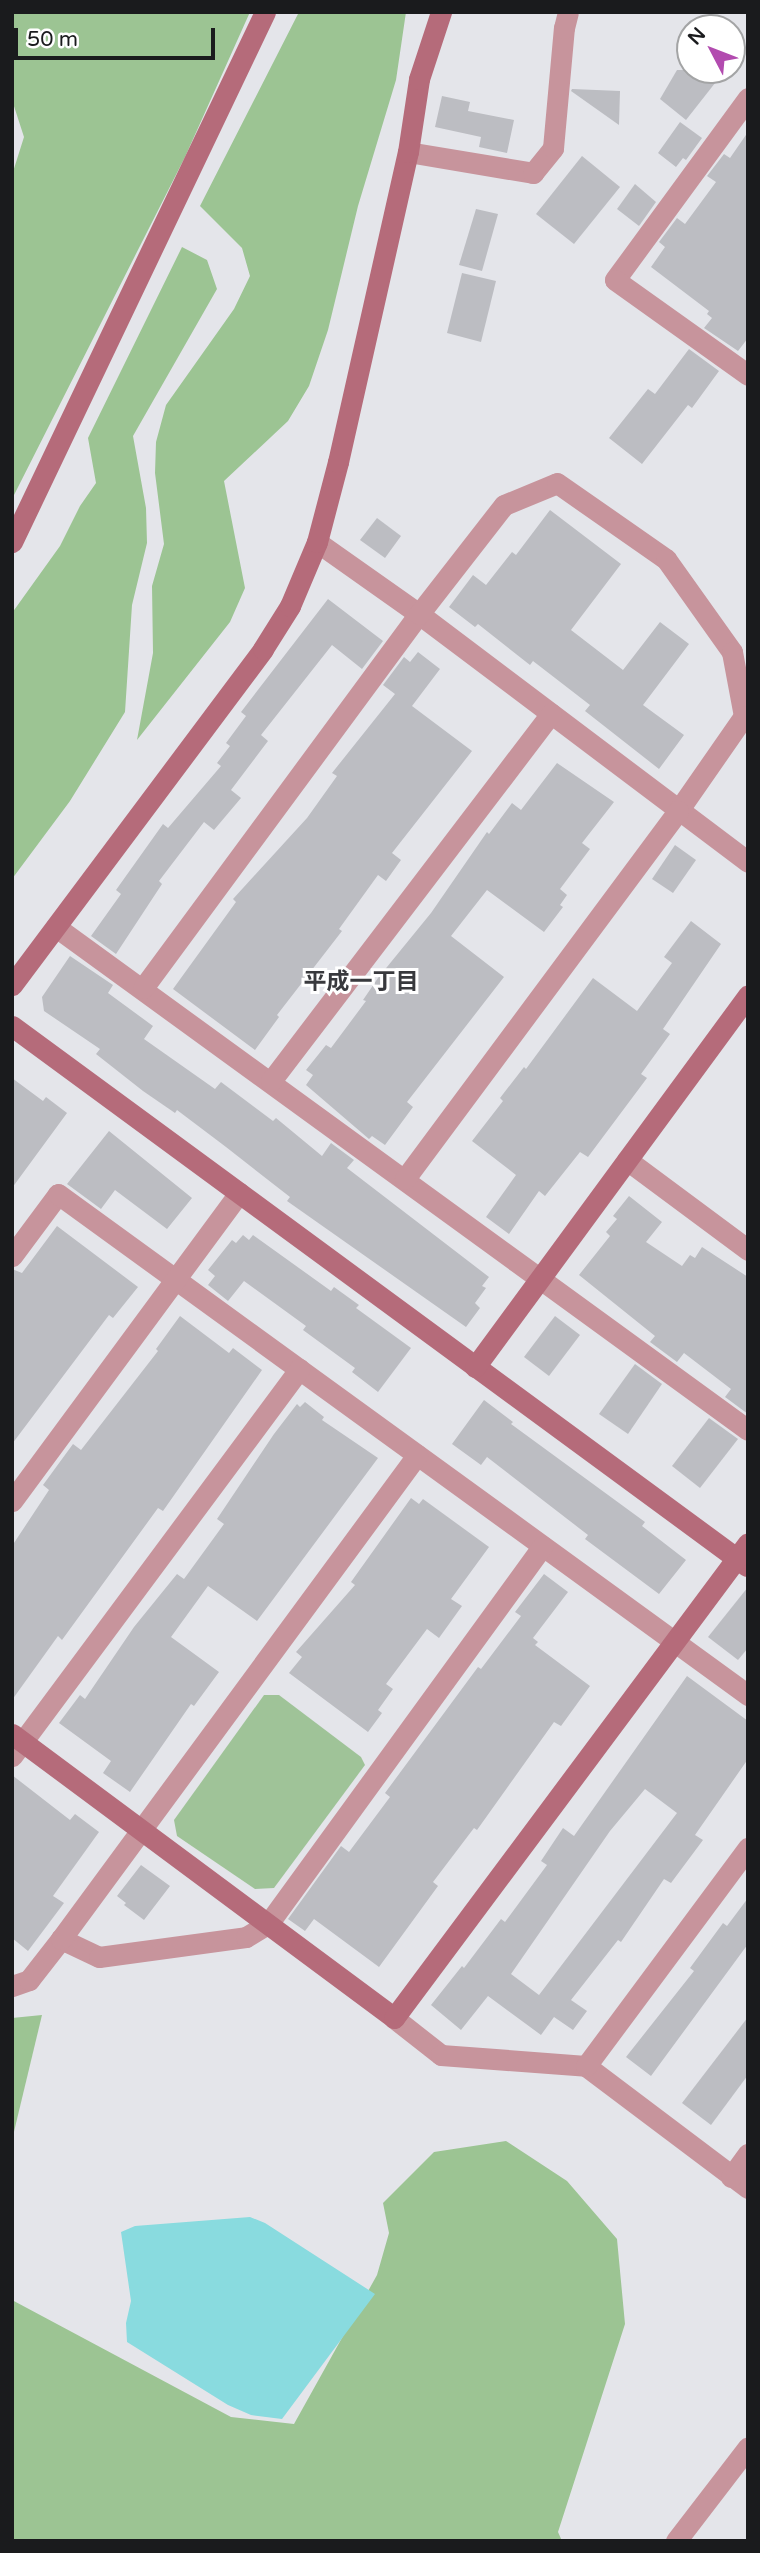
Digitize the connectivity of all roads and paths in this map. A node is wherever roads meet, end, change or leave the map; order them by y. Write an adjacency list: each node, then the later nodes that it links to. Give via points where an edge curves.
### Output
1 (265, 12): 7 (street)
2 (441, 12): 5 (street, via 419,79)
3 (568, 12): 5 (street, via 553,148 533,173)
4 (748, 98): 6 (street, via 615,280)
5 (408, 152): 8 (street)
6 (748, 375)
7 (12, 542)
8 (317, 542): 9 (street); 13 (street, via 290,606 263,649)
9 (419, 614): 10 (street); 11 (street, via 504,505 557,483 666,559 733,652 744,716); 15 (street)
10 (551, 714): 11 (street); 18 (street)
11 (678, 811): 12 (street); 20 (street)
12 (748, 862)
13 (56, 927): 14 (street); 15 (street)
14 (12, 985)
15 (143, 988): 18 (street)
16 (748, 995): 19 (street)
17 (12, 1026): 21 (street)
18 (271, 1082): 20 (street)
19 (627, 1160): 22 (street); 25 (street)
20 (405, 1179): 25 (street)
21 (239, 1193): 24 (street); 26 (street)
22 (748, 1250)
23 (12, 1256): 24 (street, via 58,1194)
24 (174, 1278): 27 (street); 30 (street)
25 (541, 1278): 26 (street); 28 (street)
26 (475, 1367): 32 (street)
27 (299, 1369): 29 (street); 35 (street)
28 (748, 1430)
29 (417, 1455): 31 (street); 36 (street)
30 (12, 1501)
31 (543, 1546): 33 (street); 38 (street)
32 (744, 1556): 33 (street)
33 (674, 1642): 34 (street); 41 (street)
34 (748, 1695)
35 (16, 1744): 36 (street)
36 (141, 1830): 38 (street); 39 (street)
37 (748, 1848): 42 (street)
38 (268, 1924): 39 (street, via 246,1937 99,1957); 41 (street)
39 (61, 1938): 40 (street, via 29,1980)
40 (12, 1986)
41 (394, 2018): 42 (street, via 441,2055)
42 (586, 2066): 44 (street)
43 (748, 2154): 44 (street)
44 (739, 2182)
45 (748, 2447): 46 (street)
46 (676, 2541)

